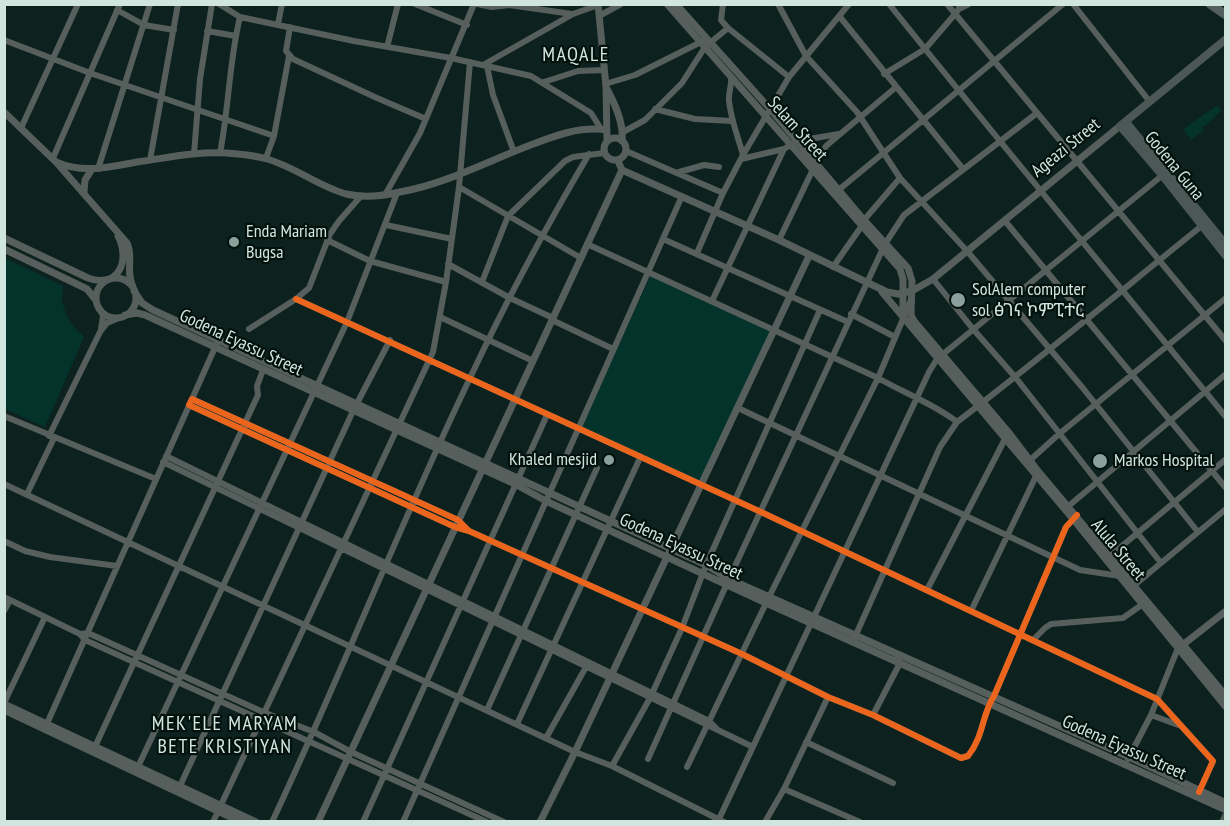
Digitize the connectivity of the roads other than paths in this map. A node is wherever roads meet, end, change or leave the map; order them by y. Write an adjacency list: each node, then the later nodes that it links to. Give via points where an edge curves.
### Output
1 (78, 4): 46 (street)
2 (150, 4): 31 (street)
3 (178, 4): 35 (street)
4 (212, 4): 36 (street)
5 (219, 4): 28 (street)
6 (282, 4): 30 (street)
7 (398, 4): 41 (street)
8 (414, 4): 32 (street)
9 (476, 4): 25 (street); 32 (street)
10 (621, 4): 27 (street)
11 (667, 4): 40 (street, Selam Street)
12 (676, 4): 40 (street, Selam Street)
13 (723, 4): 34 (street, via 721,20)
14 (778, 4): 44 (street)
15 (849, 4): 29 (street)
16 (889, 4): 42 (street)
17 (947, 4): 24 (street)
18 (969, 4): 24 (street)
19 (1063, 4): 47 (street)
20 (1073, 4): 61 (street)
21 (1209, 4): 26 (main road)
22 (598, 5): 25 (street); 27 (street)
23 (119, 7): 31 (street); 51 (street)
24 (958, 9): 42 (street); 47 (street)
25 (573, 14): 49 (street)
26 (1226, 15)
27 (599, 16): 50 (street)
28 (240, 17): 30 (street); 37 (street)
29 (840, 17): 44 (street); 52 (street)
30 (278, 24): 33 (street)
31 (144, 25): 35 (street); 56 (street)
32 (467, 25): 45 (street)
33 (290, 27): 41 (street); 43 (street, via 285,44)
34 (728, 28): 40 (street); 54 (street)
35 (174, 30): 60 (street)
36 (207, 32): 37 (street); 64 (street)
37 (236, 36): 70 (street)
38 (4, 40): 46 (street)
39 (1224, 41): 61 (main road, Ageazi Street)
40 (705, 43): 53 (street, Selam Street); 57 (street); 62 (street, via 682,83); 63 (street, Selam Street)
41 (387, 47): 45 (street)
42 (924, 49): 52 (street); 59 (street)
43 (289, 56): 69 (street); 78 (street)
44 (806, 56): 54 (street); 68 (street)
45 (451, 57): 48 (street); 69 (street)
46 (53, 59): 51 (street); 74 (street)
47 (995, 60): 59 (street); 66 (street)
48 (470, 62): 49 (street); 103 (street)
49 (485, 65): 55 (street); 84 (street)
50 (604, 70): 55 (street, via 578,71); 57 (street)
51 (90, 73): 56 (street); 92 (street)
52 (884, 74): 58 (street)
53 (731, 77): 67 (street, Selam Street); 72 (street)
54 (789, 77): 63 (street)
55 (544, 82): 75 (street, via 591,113)
56 (125, 84): 60 (street); 98 (street)
57 (606, 85): 75 (street); 76 (street)
58 (895, 88): 68 (street); 71 (street)
59 (960, 90): 71 (street); 81 (street)
60 (162, 97): 64 (street); 93 (street)
61 (1150, 102): 73 (main road, Ageazi Street)
62 (655, 109): 72 (street, via 695,119); 76 (street, via 640,124)
63 (770, 109): 67 (street); 82 (street, Selam Street)
64 (197, 110): 70 (street); 88 (street)
65 (4, 112): 74 (street)
66 (1037, 113): 81 (street); 95 (street)
67 (765, 117): 82 (street, Selam Street); 90 (street)
68 (859, 117): 77 (street); 87 (street)
69 (426, 119): 111 (street)
70 (227, 120): 78 (street); 85 (street)
71 (923, 120): 87 (street); 99 (street)
72 (732, 121): 90 (street)
73 (1123, 124): 95 (street, Ageazi Street); 102 (main road, Godena Guna)
74 (21, 128): 92 (street)
75 (604, 129): 79 (street); 84 (street, via 580,129)
76 (623, 132): 80 (street)
77 (839, 133): 82 (street); 96 (street)
78 (274, 136): 91 (street)
79 (607, 141): 80 (street); 86 (street)
80 (622, 141): 83 (street)
81 (999, 142): 99 (street); 106 (street)
82 (791, 145): 90 (street); 96 (street, Selam Street); 123 (street)
83 (626, 151): 94 (street); 101 (street)
84 (514, 152): 103 (street)
85 (220, 153): 88 (street); 91 (street)
86 (604, 153): 89 (street); 94 (street, via 608,159)
87 (884, 153): 104 (street); 108 (street)
88 (194, 154): 93 (street)
89 (589, 154): 117 (street, via 565,161); 124 (street)
90 (742, 157): 110 (street)
91 (266, 158): 112 (street, via 338,191)
92 (55, 160): 98 (street, via 69,167); 107 (street)
93 (150, 160): 98 (street)
94 (618, 160): 100 (street)
95 (1076, 161): 106 (street, Ageazi Street); 115 (street)
96 (814, 166): 108 (street, Selam Street); 129 (street)
97 (719, 167): 101 (street, via 704,165)
98 (95, 169): 107 (street, via 85,180)
99 (963, 169): 114 (street)
100 (622, 170): 113 (street); 131 (street)
101 (678, 172): 110 (street)
102 (1164, 173): 115 (street); 121 (main road, Godena Guna)
103 (460, 174): 105 (street); 109 (street)
104 (900, 178): 114 (street); 120 (street)
105 (459, 187): 117 (street); 126 (street)
106 (1040, 190): 118 (street, Ageazi Street); 130 (street)
107 (84, 192): 119 (street)
108 (837, 192): 120 (street, Selam Street)
109 (397, 193): 111 (street); 122 (street)
110 (723, 193): 116 (street)
111 (386, 195): 112 (street)
112 (361, 196): 128 (street)
113 (682, 196): 116 (street); 127 (street)
114 (920, 202): 132 (street, via 904,215); 135 (street)
115 (1119, 211): 130 (street); 142 (street)
116 (715, 212): 123 (street); 137 (street)
117 (508, 216): 124 (street); 151 (street)
118 (1005, 221): 135 (street, Ageazi Street); 146 (street)
119 (110, 224): 149 (street, via 121,240 124,259 120,269); 154 (street, via 129,247 128,274)
120 (863, 224): 132 (street, Selam Street); 136 (street, Selam Street); 144 (street)
121 (1205, 224): 133 (main road, Godena Guna); 139 (main road, Godena Guna); 142 (street)
122 (386, 225): 126 (street); 141 (street)
123 (747, 227): 129 (street); 145 (street)
124 (541, 236): 140 (street); 159 (street)
125 (4, 238): 149 (street, via 88,278)
126 (452, 238): 143 (street)
127 (663, 239): 137 (street); 147 (street)
128 (327, 240): 141 (street); 161 (street, via 309,288)
129 (779, 240): 138 (street)
130 (1082, 242): 146 (street); 155 (street)
131 (587, 244): 140 (street); 147 (street)
132 (885, 244): 136 (street); 156 (street, Selam Street, via 910,272)
133 (1226, 244)
134 (4, 249): 164 (street, via 87,289)
135 (967, 251): 148 (street, Ageazi Street); 163 (street)
136 (882, 252): 152 (street); 157 (street, Selam Street, via 900,269)
137 (697, 253): 145 (street)
138 (809, 256): 144 (street); 158 (street)
139 (1226, 256)
140 (580, 258): 171 (street)
141 (370, 261): 150 (street); 173 (street)
142 (1158, 262): 155 (street); 167 (street)
143 (448, 264): 150 (street); 151 (street)
144 (834, 267): 152 (street)
145 (728, 268): 158 (street); 162 (street)
146 (1046, 270): 163 (street); 172 (street)
147 (648, 272): 162 (street); 187 (street)
148 (933, 279): 156 (street, Ageazi Street); 175 (street)
149 (107, 280): 154 (street, via 119,278); 164 (street, via 96,297)
150 (446, 282): 170 (street)
151 (482, 282): 159 (street)
152 (866, 283): 153 (street); 166 (street)
153 (878, 288): 157 (street, via 893,294); 169 (street)
154 (134, 289): 168 (street, via 134,307); 180 (street, Godena Eyassu Street, via 149,308)
155 (1121, 290): 172 (street); 185 (street)
156 (914, 292): 157 (street, Ageazi Street); 169 (street); 190 (street, via 910,315)
157 (904, 293): 169 (street)
158 (790, 297): 165 (street); 177 (street)
159 (510, 298): 171 (street); 182 (street)
160 (1226, 298): 167 (street)
161 (296, 299): 173 (street); 176 (street)
162 (712, 301): 177 (street)
163 (1008, 301): 175 (street); 188 (street)
164 (99, 307): 168 (street, via 109,316); 178 (street, via 103,316)
165 (820, 310): 174 (street); 184 (street)
166 (851, 314): 174 (street); 179 (street)
167 (1204, 315): 183 (street); 185 (street)
168 (123, 316): 178 (street, via 107,323); 186 (street, Godena Eyassu Street, via 146,315)
169 (903, 316): 179 (street); 190 (street)
170 (440, 318): 182 (street); 191 (street)
171 (552, 319): 187 (street); 192 (street)
172 (1084, 320): 188 (street); 195 (street)
173 (347, 322): 181 (street); 199 (street)
174 (848, 322): 189 (street)
175 (973, 329): 190 (street); 198 (street)
176 (249, 330)
177 (774, 330): 184 (street); 207 (street)
178 (100, 332): 219 (street)
179 (895, 336): 197 (street)
180 (219, 339): 186 (street); 199 (street, Godena Eyassu Street)
181 (390, 340): 191 (street); 206 (street)
182 (488, 340): 192 (street); 196 (street)
183 (1226, 341)
184 (805, 344): 189 (street); 213 (street)
185 (1169, 345): 195 (street); 200 (street)
186 (215, 347): 193 (street, Godena Eyassu Street); 203 (street)
187 (614, 349): 216 (street)
188 (1049, 350): 198 (street); 204 (street)
189 (833, 357): 197 (street); 218 (street)
190 (940, 357): 202 (street); 205 (street, Alula Street)
191 (429, 359): 196 (street); 215 (street)
192 (532, 361): 201 (street)
193 (263, 370): 199 (street, Godena Eyassu Street); 214 (street, via 258,395)
194 (1226, 374): 200 (street)
195 (1133, 375): 204 (street); 211 (street)
196 (470, 378): 201 (street); 222 (street)
197 (878, 378): 202 (street); 224 (street)
198 (1016, 378): 205 (street); 217 (street)
199 (315, 388): 206 (street, Godena Eyassu Street); 221 (street)
200 (1205, 392): 210 (street); 211 (street)
201 (514, 400): 208 (street); 230 (street)
202 (918, 400): 212 (street); 234 (street)
203 (191, 402): 214 (street); 226 (street)
204 (1096, 404): 217 (street); 223 (street)
205 (980, 405): 212 (street); 220 (street, Alula Street); 228 (street, Alula Street)
206 (355, 407): 215 (street, Godena Eyassu Street); 229 (street)
207 (738, 408): 213 (street); 241 (street)
208 (547, 415): 216 (street); 236 (street)
209 (4, 416): 219 (street)
210 (1226, 417)
211 (1170, 421): 223 (street); 232 (street)
212 (957, 422): 245 (street, via 945,438)
213 (770, 423): 218 (street); 247 (street)
214 (244, 426): 221 (street); 239 (street)
215 (398, 427): 222 (street, Godena Eyassu Street); 240 (street)
216 (578, 429): 225 (street); 243 (street)
217 (1059, 434): 228 (street); 237 (street)
218 (796, 435): 224 (street); 254 (street)
219 (52, 437): 235 (street); 244 (street)
220 (1005, 439): 228 (street, Alula Street); 256 (street)
221 (287, 446): 229 (street); 250 (street)
222 (439, 446): 230 (street, Godena Eyassu Street); 249 (street)
223 (1134, 452): 237 (street); 248 (street)
224 (839, 456): 234 (street); 262 (street)
225 (640, 458): 241 (street); 258 (street)
226 (165, 459): 235 (street); 239 (street)
227 (1226, 459): 232 (street)
228 (1028, 462): 233 (street, Alula Street)
229 (328, 465): 240 (street); 260 (street)
230 (484, 466): 236 (street, Godena Eyassu Street); 259 (street)
231 (597, 468): 251 (street)
232 (1211, 471): 242 (street); 248 (street)
233 (1037, 474): 252 (street, Alula Street); 265 (street)
234 (882, 475): 245 (street); 270 (street)
235 (156, 479): 268 (street)
236 (517, 481): 243 (street, Godena Eyassu Street); 246 (street, Godena Eyassu Street); 267 (street)
237 (1097, 483): 252 (street); 263 (street)
238 (4, 484): 244 (street)
239 (217, 484): 250 (street); 278 (street)
240 (370, 484): 249 (street); 269 (street)
241 (701, 486): 247 (street); 271 (street)
242 (1226, 488)
243 (549, 493): 246 (street); 251 (street, Godena Eyassu Street)
244 (27, 494): 268 (street)
245 (919, 494): 256 (street); 281 (street)
246 (546, 501): 255 (street, Godena Eyassu Street); 272 (street)
247 (734, 501): 254 (street); 276 (street)
248 (1173, 501): 263 (street); 264 (street)
249 (413, 504): 259 (street); 279 (street)
250 (260, 505): 260 (street); 286 (street)
251 (579, 507): 255 (street); 258 (street, Godena Eyassu Street)
252 (1067, 508): 257 (street, Alula Street)
253 (1226, 509): 264 (street)
254 (761, 512): 262 (street); 284 (street)
255 (575, 515): 261 (street, Godena Eyassu Street); 280 (street)
256 (966, 515): 265 (street); 289 (street)
257 (1075, 517): 273 (street, Alula Street); 274 (street, via 1066,527); 283 (street, Alula Street)
258 (610, 522): 261 (street); 271 (street, Godena Eyassu Street)
259 (457, 524): 267 (street); 288 (street)
260 (301, 525): 269 (street); 294 (street)
261 (607, 530): 271 (street, Godena Eyassu Street); 285 (street)
262 (801, 532): 270 (street); 291 (street)
263 (1137, 532): 273 (street); 275 (street)
264 (1198, 532): 275 (street)
265 (1008, 536): 274 (street); 297 (street)
266 (4, 541): 277 (street, via 50,557)
267 (490, 541): 272 (street); 292 (street)
268 (128, 542): 277 (street); 278 (street)
269 (342, 545): 279 (street); 302 (street)
270 (845, 552): 281 (street); 301 (street)
271 (669, 553): 276 (street, Godena Eyassu Street); 282 (street, Godena Eyassu Street); 295 (street)
272 (521, 556): 280 (street); 300 (street)
273 (1110, 556): 283 (street, Alula Street)
274 (1053, 557): 283 (street, via 1080,570); 305 (street)
275 (1161, 563): 287 (street)
276 (706, 565): 282 (street); 284 (street, Godena Eyassu Street)
277 (117, 566): 306 (street)
278 (179, 566): 286 (street); 315 (street)
279 (386, 566): 288 (street); 310 (street)
280 (551, 568): 285 (street); 304 (street)
281 (884, 570): 289 (street); 308 (street)
282 (702, 573): 284 (street, Godena Eyassu Street); 303 (street)
283 (1123, 576): 287 (street, Alula Street)
284 (728, 582): 291 (street, Godena Eyassu Street); 307 (street)
285 (583, 583): 295 (street); 312 (street)
286 (222, 586): 294 (street); 321 (street)
287 (1132, 586): 293 (street, Alula Street); 311 (street, Alula Street)
288 (428, 587): 292 (street); 317 (street)
289 (927, 590): 297 (street)
290 (7, 598): 296 (street); 299 (street)
291 (767, 600): 301 (street, Godena Eyassu Street); 313 (street)
292 (462, 603): 300 (street); 322 (street)
293 (1143, 604): 309 (street, via 1124,618 1051,624); 311 (street, Alula Street)
294 (264, 605): 302 (street); 328 (street)
295 (642, 609): 303 (street); 319 (street)
296 (4, 611)
297 (971, 611): 305 (street)
298 (1226, 611): 311 (street)
299 (45, 617): 306 (street); 330 (street)
300 (493, 619): 304 (street); 323 (street)
301 (813, 620): 308 (street, Godena Eyassu Street); 320 (street)
302 (305, 624): 310 (street); 338 (street)
303 (682, 627): 307 (street); 324 (street)
304 (522, 633): 312 (street); 335 (street)
305 (1020, 633): 309 (street); 325 (street)
306 (84, 636): 315 (street); 341 (street)
307 (703, 638): 313 (street); 332 (street)
308 (854, 638): 314 (street); 316 (street, Godena Eyassu Street)
309 (1034, 639): 329 (street)
310 (351, 646): 317 (street); 343 (street)
311 (1181, 646): 326 (street, Alula Street); 329 (street); 333 (street, Alula Street)
312 (553, 648): 318 (street); 319 (street); 339 (street)
313 (742, 654): 320 (street); 340 (street)
314 (897, 654): 316 (street); 325 (street)
315 (136, 659): 321 (street); 348 (street)
316 (900, 663): 331 (street, Godena Eyassu Street); 336 (street)
317 (391, 665): 322 (street); 350 (street)
318 (586, 667): 319 (street); 344 (street)
319 (611, 676): 324 (street); 349 (street)
320 (786, 676): 327 (street); 347 (street)
321 (179, 678): 328 (street); 356 (street)
322 (426, 681): 323 (street); 357 (street)
323 (459, 696): 335 (street); 360 (street)
324 (651, 696): 332 (street); 354 (street)
325 (994, 696): 331 (street); 351 (street)
326 (1226, 696)
327 (828, 697): 336 (street); 346 (street)
328 (221, 698): 338 (street); 359 (street)
329 (1157, 699): 337 (street); 342 (street)
330 (4, 703): 341 (street)
331 (989, 704): 336 (street, via 980,736 965,758); 353 (street, Godena Eyassu Street)
332 (672, 706): 340 (street); 352 (street)
333 (1226, 707)
334 (4, 710): 341 (street)
335 (486, 710): 339 (street)
336 (873, 715)
337 (1151, 715): 342 (street); 351 (street)
338 (262, 716): 343 (street); 345 (street); 364 (street)
339 (518, 724): 344 (street)
340 (708, 724): 347 (street); 355 (street)
341 (46, 726): 348 (street)
342 (1184, 728): 362 (street, via 1214,761)
343 (314, 732): 345 (street); 350 (street)
344 (546, 738): 349 (street)
345 (310, 741): 350 (street); 371 (street)
346 (806, 742): 358 (street); 361 (street)
347 (753, 747): 367 (street)
348 (94, 749): 356 (street)
349 (575, 752): 354 (street); 377 (street)
350 (349, 755): 357 (street); 372 (street)
351 (1129, 757): 353 (street); 362 (street)
352 (648, 759)
353 (1125, 765): 365 (street, Godena Eyassu Street)
354 (612, 766): 367 (street)
355 (687, 767)
356 (136, 769): 359 (street); 364 (street)
357 (385, 772): 360 (street); 373 (street)
358 (893, 783)
359 (180, 786): 364 (street)
360 (418, 787): 374 (street); 375 (street); 376 (street)
361 (784, 789): 378 (street); 379 (street)
362 (1199, 792): 363 (street)
363 (1226, 803)
364 (218, 808): 368 (street); 369 (street); 370 (street)
365 (1226, 810)
366 (1226, 816): 380 (main road)
367 (721, 820)
368 (213, 822)
369 (241, 822)
370 (256, 822)
371 (272, 822)
372 (318, 822)
373 (363, 822)
374 (403, 822)
375 (487, 822)
376 (504, 822)
377 (540, 822)
378 (765, 822)
379 (860, 822)
380 (1223, 822)

